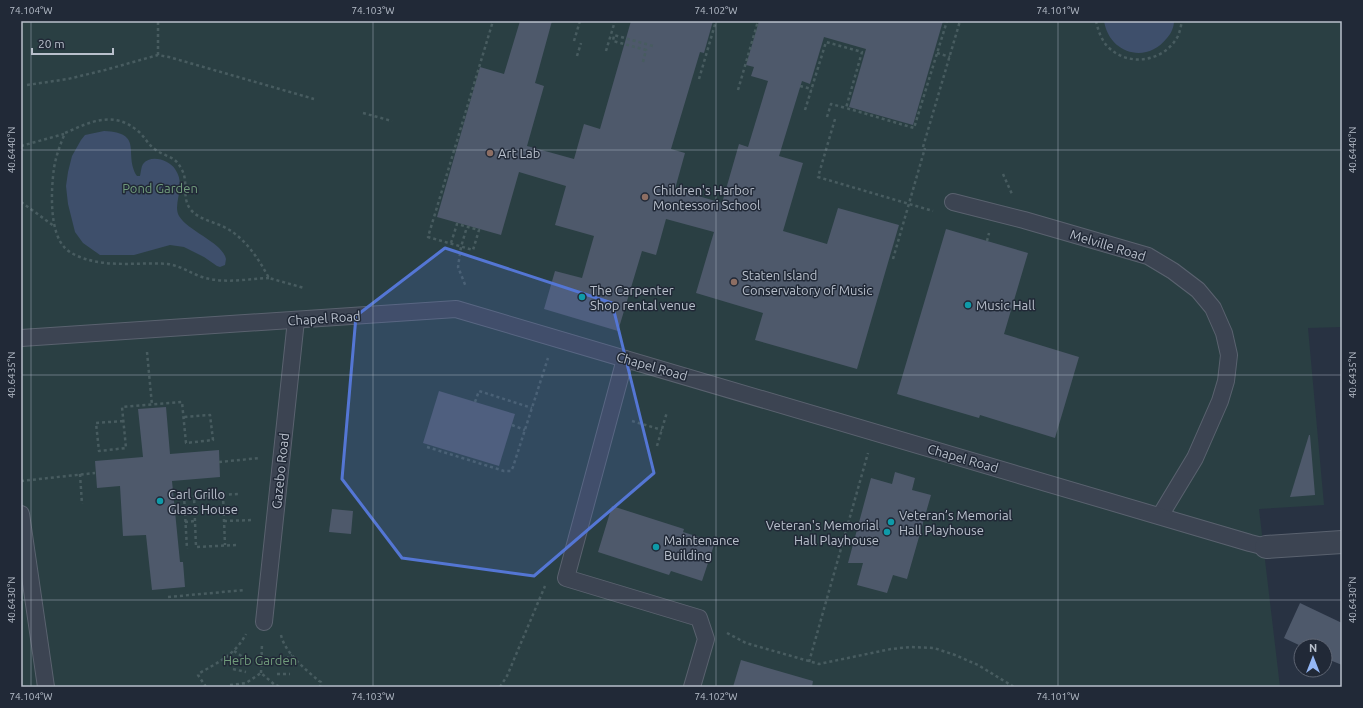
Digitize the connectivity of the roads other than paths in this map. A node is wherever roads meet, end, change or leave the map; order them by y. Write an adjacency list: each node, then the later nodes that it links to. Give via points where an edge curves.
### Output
1 (954, 202): 6 (lane, Melville Road, via 1148,256 1198,290 1213,308 1224,333 1229,355 1226,381 1196,458)
2 (296, 320): 3 (lane, Chapel Road); 4 (lane, Chapel Road, via 456,309); 9 (lane, Gazebo Road)
3 (21, 338)
4 (625, 358): 6 (lane, Chapel Road); 11 (lane, via 566,578 699,618 706,639)
5 (21, 514): 10 (lane)
6 (1160, 516): 8 (lane, Chapel Road)
7 (1342, 542): 8 (street)
8 (1266, 547)
9 (263, 630)
10 (46, 687)
11 (692, 687)

